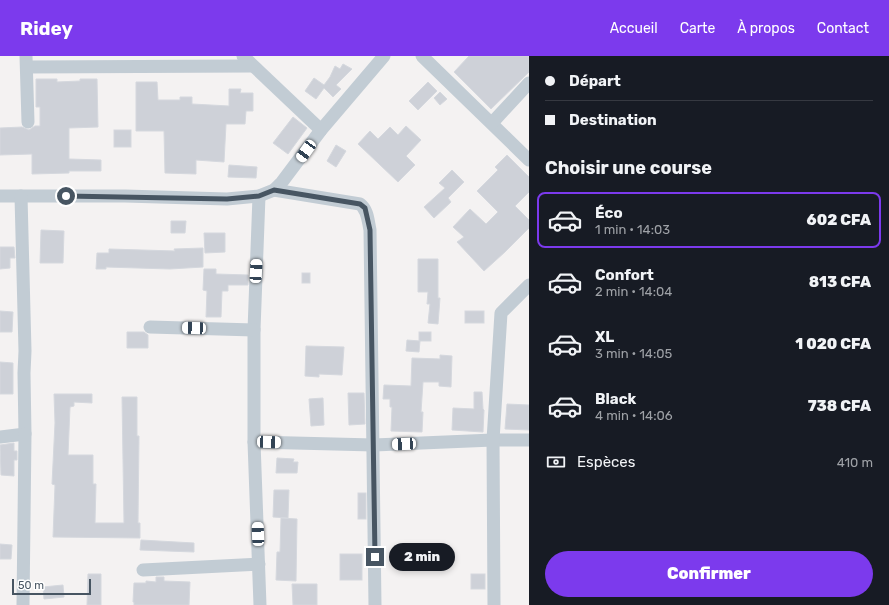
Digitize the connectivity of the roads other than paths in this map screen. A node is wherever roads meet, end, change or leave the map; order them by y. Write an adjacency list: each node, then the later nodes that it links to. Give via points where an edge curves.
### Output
1 (243, 56): 5 (street)
2 (384, 56): 9 (street)
3 (422, 56): 8 (street)
4 (26, 62): 5 (street); 7 (street)
5 (252, 66): 9 (street)
6 (529, 83): 8 (street)
7 (28, 122)
8 (492, 123): 10 (street)
9 (321, 130): 11 (street)
10 (529, 160)
11 (274, 190): 14 (street); 23 (street, via 360,204 365,208 370,230)
12 (0, 196): 13 (street)
13 (21, 196): 14 (street, via 227,199); 18 (street)
14 (259, 196): 17 (street)
15 (529, 285): 20 (street, via 501,313)
16 (150, 327): 17 (street)
17 (254, 330): 22 (street)
18 (25, 434): 19 (street); 26 (street)
19 (0, 437)
20 (493, 440): 21 (street); 23 (street); 29 (street)
21 (529, 440)
22 (254, 442): 23 (street); 24 (street)
23 (374, 445): 28 (street)
24 (259, 564): 25 (street); 27 (street)
25 (142, 570)
26 (23, 605)
27 (260, 605)
28 (375, 605)
29 (494, 605)

